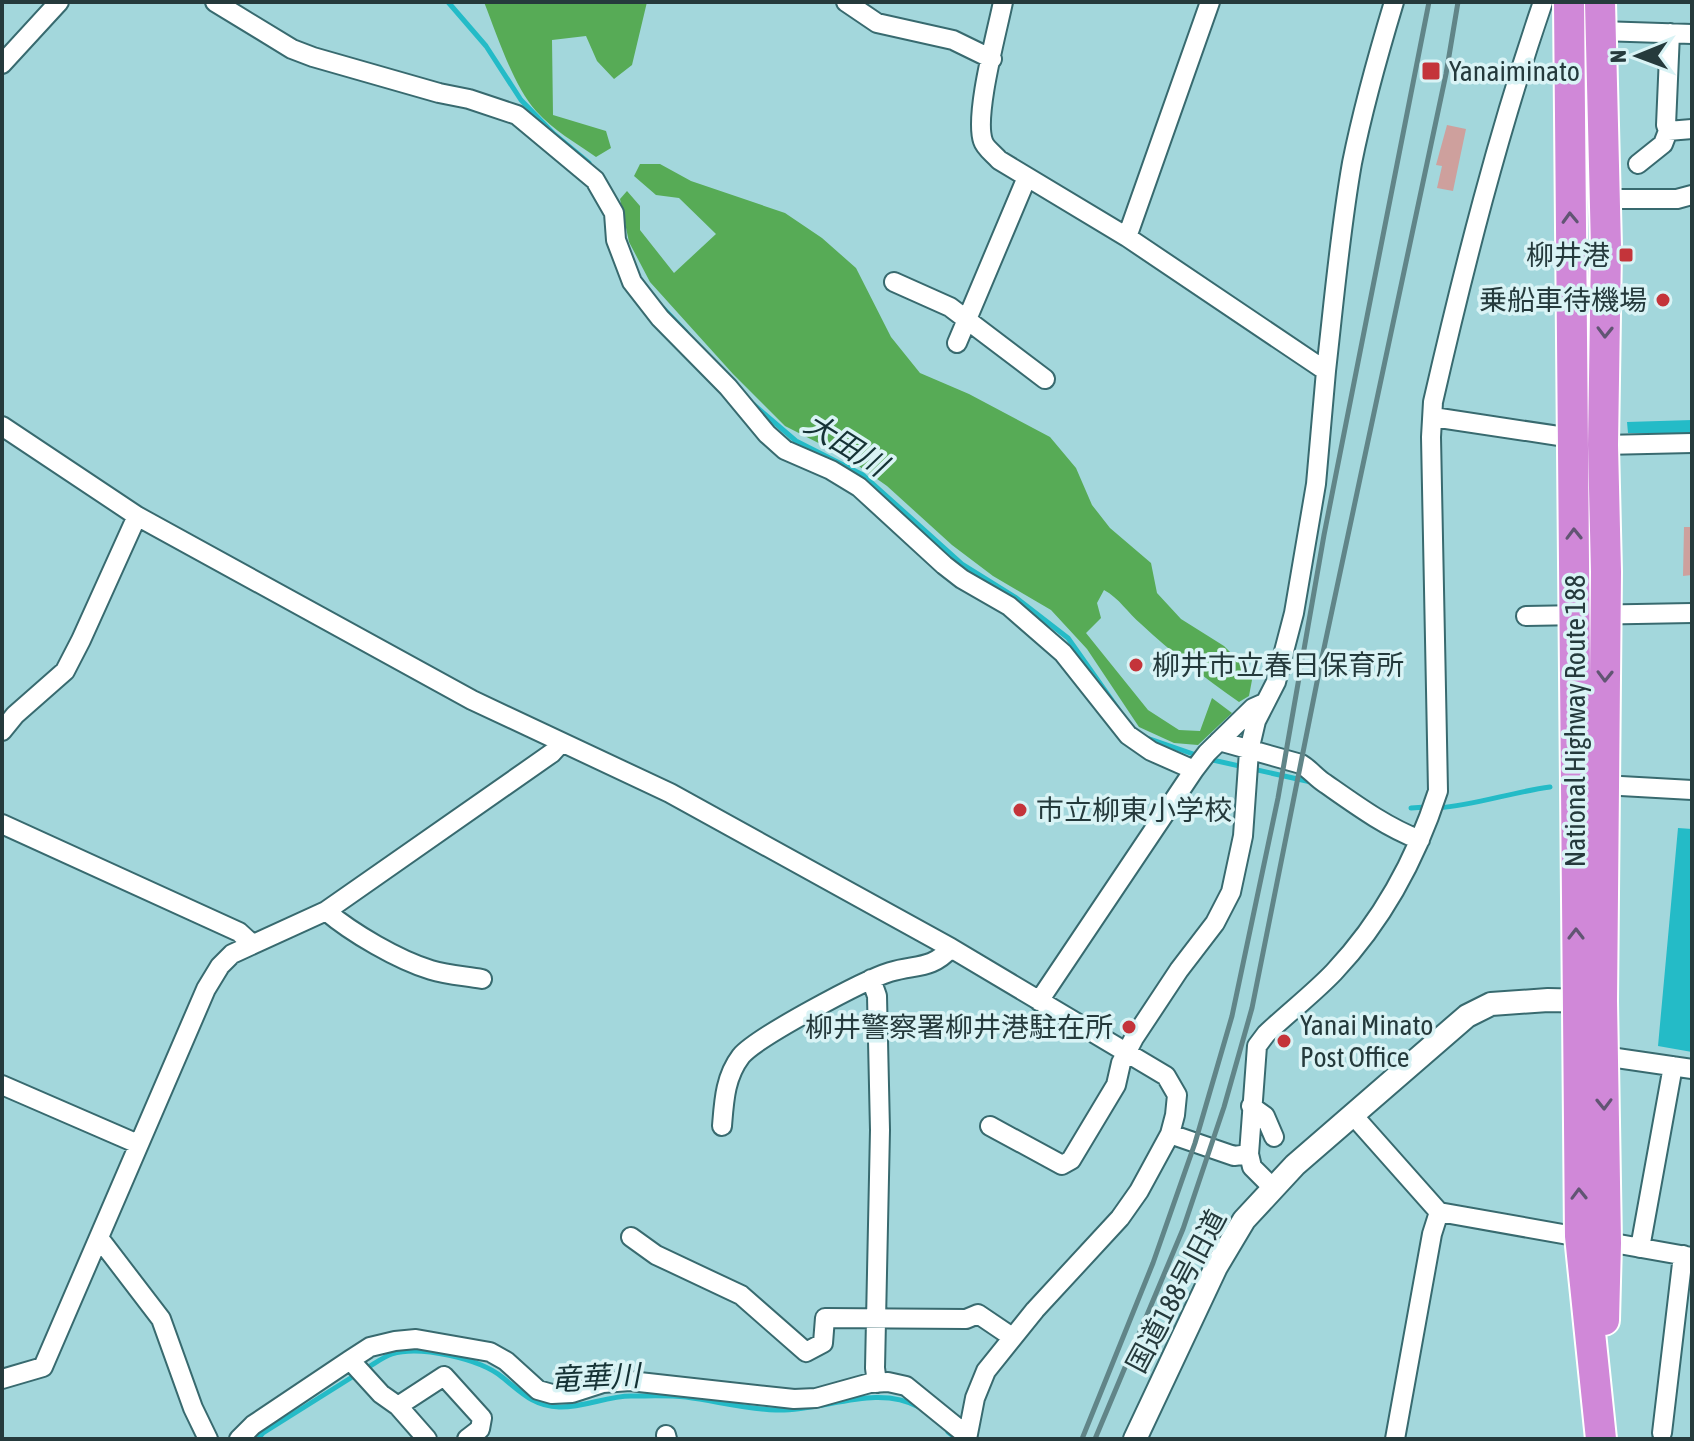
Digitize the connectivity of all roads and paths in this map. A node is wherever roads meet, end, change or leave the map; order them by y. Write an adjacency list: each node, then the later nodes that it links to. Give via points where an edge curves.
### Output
1 (59, 2): 13 (street)
2 (215, 2): 40 (street, via 313,57 517,115 595,180 614,213 616,240 632,282 767,434 785,450 859,487 944,565 1009,606 1063,653 1128,735 1151,751)
3 (846, 2): 12 (street, via 877,23 942,36)
4 (1003, 2): 12 (street)
5 (1210, 2): 20 (street)
6 (1394, 2): 24 (street, via 1353,162)
7 (1543, 2): 26 (street, via 1488,180)
8 (1569, 2): 28 (highway, National Highway Route 188, one-way to 8)
9 (1600, 16): 10 (street); 18 (highway, National Highway Route 188)
10 (1670, 33): 11 (street); 15 (street)
11 (1692, 34)
12 (992, 59): 17 (street, via 983,143)
13 (2, 64)
14 (1692, 129): 15 (street)
15 (1668, 131): 16 (street, via 1663,144)
16 (1638, 164)
17 (1027, 177): 20 (street); 22 (street)
18 (1606, 199): 19 (street); 30 (highway, National Highway Route 188, one-way to 30)
19 (1687, 200)
20 (1127, 237): 24 (street)
21 (894, 282): 22 (street)
22 (967, 318): 23 (street); 25 (street)
23 (957, 343)
24 (1326, 371): 36 (street, via 1316,484 1294,613 1276,682)
25 (1045, 379)
26 (1433, 417): 28 (street); 44 (street, via 1438,791)
27 (2, 426): 31 (street)
28 (1572, 438): 33 (highway, National Highway Route 188, one-way to 28)
29 (1692, 443): 30 (street)
30 (1603, 445): 34 (highway, National Highway Route 188)
31 (137, 516): 37 (street, via 65,671); 38 (street, via 369,646)
32 (1692, 613): 34 (street)
33 (1575, 615): 34 (street); 35 (street); 50 (highway, National Highway Route 188, one-way to 33)
34 (1605, 615): 41 (highway, National Highway Route 188, one-way to 41)
35 (1526, 616)
36 (1265, 703): 39 (street); 40 (street, via 1253,708)
37 (2, 731)
38 (561, 743): 45 (street); 47 (street, via 670,793)
39 (1249, 751): 40 (street); 44 (street, via 1301,764 1376,818); 52 (street, via 1243,836 1231,892)
40 (1205, 756): 51 (street)
41 (1603, 785): 42 (street); 50 (highway, National Highway Route 188)
42 (1692, 790)
43 (2, 824): 46 (street, via 239,932)
44 (1420, 840): 56 (street, via 1394,896 1358,944 1257,1046)
45 (326, 911): 46 (street); 48 (street, via 403,959 432,971)
46 (251, 943): 62 (street, via 220,966 206,989)
47 (951, 948): 49 (street, via 929,965); 51 (street)
48 (482, 979)
49 (871, 979): 58 (street, via 743,1054 730,1075); 71 (street, via 877,996 880,1130)
50 (1589, 1000): 53 (highway, National Highway Route 188); 57 (street, 国道188号旧道, via 1491,1004 1467,1016); 68 (highway, National Highway Route 188, one-way to 50)
51 (1039, 1001): 52 (street)
52 (1127, 1053): 59 (street, via 1116,1085 1071,1160 1062,1165); 60 (street, via 1154,1068 1177,1095)
53 (1603, 1056): 54 (street); 68 (highway, National Highway Route 188, one-way to 68)
54 (1683, 1068): 69 (street)
55 (2, 1085): 62 (street)
56 (1251, 1106): 61 (street, via 1265,1116); 63 (street)
57 (1352, 1114): 64 (street, 国道188号旧道); 65 (street)
58 (722, 1126)
59 (990, 1126)
60 (1170, 1134): 63 (street, via 1234,1156); 72 (street, via 1120,1218)
61 (1274, 1137)
62 (138, 1144): 67 (street)
63 (1249, 1154): 64 (street, via 1252,1167)
64 (1272, 1187): 83 (street, 国道188号旧道, via 1244,1220 1216,1267)
65 (1439, 1212): 68 (street); 84 (street)
66 (631, 1237): 71 (street, via 656,1255 741,1295 806,1352 823,1343 825,1318)
67 (99, 1238): 74 (street, via 43,1367); 79 (street, via 161,1319)
68 (1593, 1239): 69 (street); 85 (highway, National Highway Route 188)
69 (1640, 1248): 70 (street)
70 (1688, 1256): 77 (street)
71 (876, 1318): 72 (street, via 966,1319 978,1314); 75 (street)
72 (1012, 1337): 78 (street, via 979,1386)
73 (350, 1360): 75 (street, via 370,1347 395,1341 466,1346 490,1352 538,1390 552,1394 630,1381 794,1399); 76 (street); 80 (street)
74 (2, 1379)
75 (877, 1383): 78 (street, via 906,1386)
76 (398, 1406): 81 (street); 82 (street, via 444,1376 482,1418 480,1429)
77 (1662, 1433)
78 (967, 1436)
79 (208, 1439)
80 (239, 1439)
81 (427, 1439)
82 (467, 1439)
83 (1135, 1439)
84 (1395, 1439)
85 (1601, 1439)

